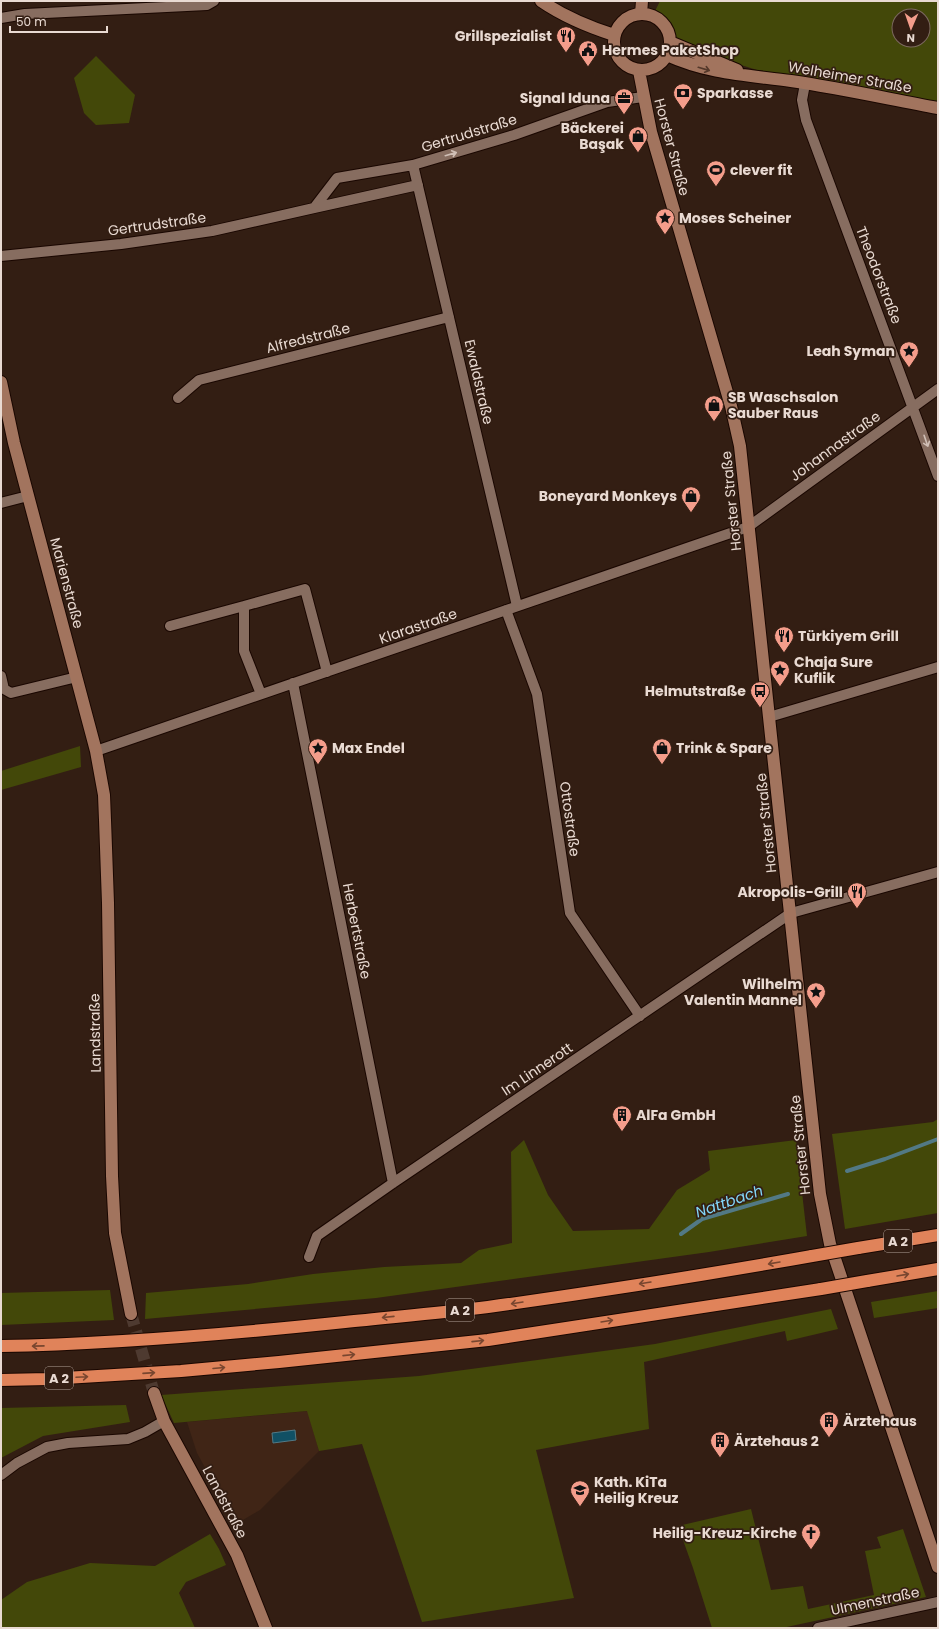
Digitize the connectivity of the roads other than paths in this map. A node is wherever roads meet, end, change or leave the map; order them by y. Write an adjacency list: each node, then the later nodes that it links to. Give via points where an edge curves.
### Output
1 (214, 1): 5 (street, via 207,5 25,14)
2 (541, 1): 6 (main road, via 597,30)
3 (642, 1): 4 (main road)
4 (641, 14): 6 (main road, via 625,19); 7 (main road, via 660,20 668,30)
5 (1, 18)
6 (614, 35): 9 (main road, via 613,46 619,60)
7 (670, 42): 8 (main road); 10 (main road, Welheimer Straße)
8 (667, 55): 9 (main road, via 664,61 653,69); 10 (main road, Welheimer Straße, one-way to 10, via 708,70)
9 (639, 71): 12 (main road, Horster Straße)
10 (757, 78): 11 (main road, Welheimer Straße)
11 (805, 84): 13 (main road, Welheimer Straße); 22 (street, Theodorstraße, via 802,100 806,120)
12 (643, 97): 14 (street, Gertrudstraße, one-way to 12, via 514,135 607,102); 26 (main road, Horster Straße, via 731,406 740,446)
13 (938, 108)
14 (413, 165): 15 (street, Ewaldstraße); 16 (street, Gertrudstraße, via 337,178)
15 (418, 185): 16 (street, Gertrudstraße); 18 (street, Ewaldstraße)
16 (314, 208): 17 (street, Gertrudstraße, via 212,231 121,244)
17 (1, 256)
18 (449, 317): 21 (street, Alfredstraße, via 199,380); 28 (street, Ewaldstraße)
19 (1, 382): 24 (main road, Marienstraße)
20 (938, 389): 22 (street, Johannastraße)
21 (178, 398)
22 (913, 406): 23 (street, Theodorstraße, one-way to 23); 26 (street, Johannastraße)
23 (938, 476)
24 (28, 496): 25 (street); 34 (main road, Marienstraße)
25 (1, 503)
26 (748, 527): 28 (street, Klarastraße); 37 (main road, Horster Straße)
27 (244, 606): 30 (street); 32 (street, via 305,589); 36 (street, via 244,651)
28 (517, 606): 29 (street, Klarastraße)
29 (506, 610): 32 (street, Klarastraße); 41 (street, Ottostraße, via 537,694 570,913)
30 (170, 626)
31 (938, 667): 37 (street)
32 (327, 672): 35 (street, Klarastraße)
33 (1, 676): 34 (street, via 4,689 11,693)
34 (77, 677): 38 (main road, Marienstraße)
35 (293, 684): 36 (street, Klarastraße); 42 (street, Herbertstraße)
36 (261, 694): 38 (street, Klarastraße)
37 (769, 717): 40 (main road, Horster Straße)
38 (96, 751): 46 (main road, Landstraße, via 105,814 115,1233)
39 (938, 872): 40 (street)
40 (791, 912): 41 (street, Im Linnerott); 52 (main road, Horster Straße, via 820,1194 830,1244)
41 (640, 1016): 42 (street, Im Linnerott)
42 (393, 1183): 44 (street, Im Linnerott, via 317,1236)
43 (938, 1235): 47 (highway, A 2, one-way to 47, bridge, via 735,1270 486,1307 170,1338)
44 (309, 1257)
45 (938, 1269): 48 (highway, A 2, one-way to 45, bridge, via 181,1371 481,1340)
46 (131, 1314)
47 (1, 1346)
48 (1, 1380)
49 (154, 1392): 50 (main road, Landstraße)
50 (164, 1421): 51 (street, via 128,1439 47,1447); 54 (main road, Landstraße, via 237,1555)
51 (1, 1474)
52 (938, 1567)
53 (938, 1602): 55 (street, Ulmenstraße)
54 (266, 1628)
55 (818, 1628)

